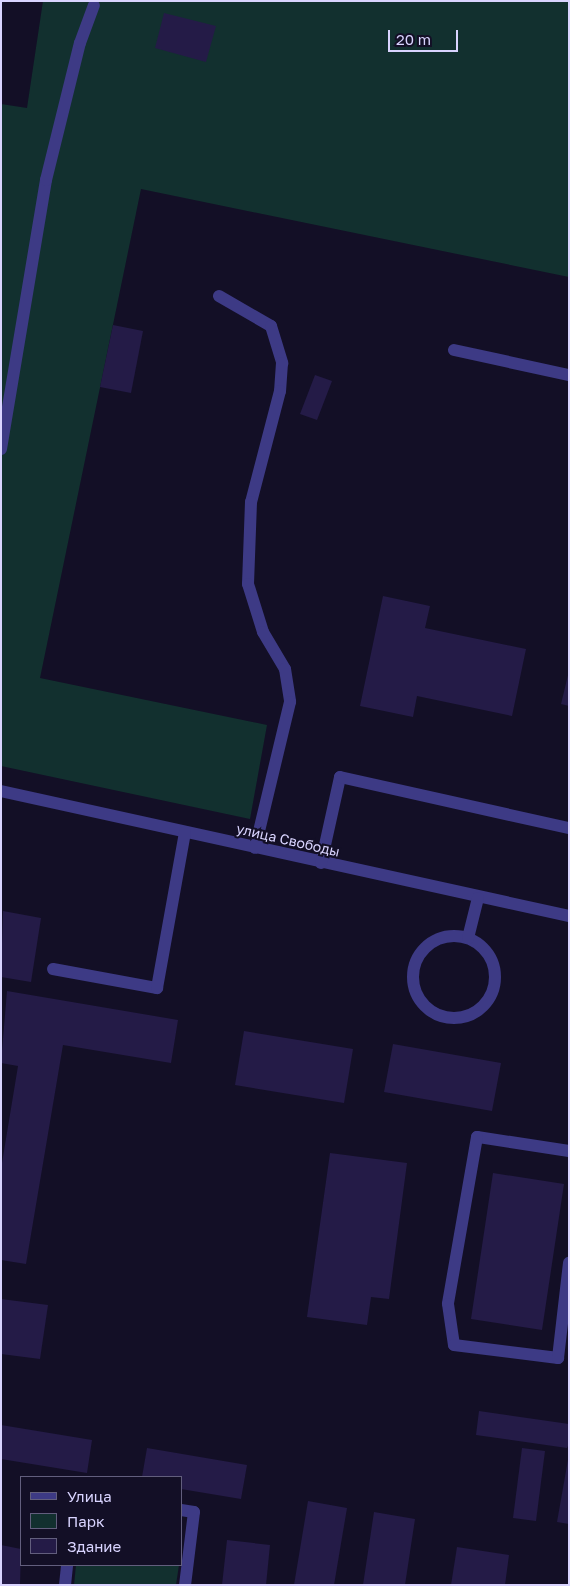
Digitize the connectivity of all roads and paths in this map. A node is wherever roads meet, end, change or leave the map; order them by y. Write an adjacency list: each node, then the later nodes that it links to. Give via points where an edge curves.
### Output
1 (94, 5): 5 (street, via 80,43 46,180)
2 (219, 296): 9 (street, via 271,326 282,363 280,392 251,502 248,584 263,632 285,669 290,702)
3 (454, 350): 4 (street)
4 (569, 375)
5 (1, 449)
6 (1, 791): 8 (street, улица Свободы)
7 (569, 828): 10 (street, via 340,777)
8 (185, 832): 9 (street, улица Свободы); 14 (street, via 157,988)
9 (255, 848): 10 (street, улица Свободы)
10 (321, 863): 11 (street, улица Свободы)
11 (478, 898): 12 (street, улица Свободы); 13 (street)
12 (569, 916)
13 (468, 938): 13 (street, via 490,956 495,983 482,1007 459,1018 445,1017 423,1004 413,980 414,967 424,950 441,938)
14 (53, 969)
15 (569, 1151): 16 (street, via 477,1137 448,1304 454,1345 558,1358)
16 (569, 1263)
17 (182, 1510): 20 (street, via 194,1512)
18 (67, 1566): 19 (street)
19 (65, 1585)
20 (185, 1585)

